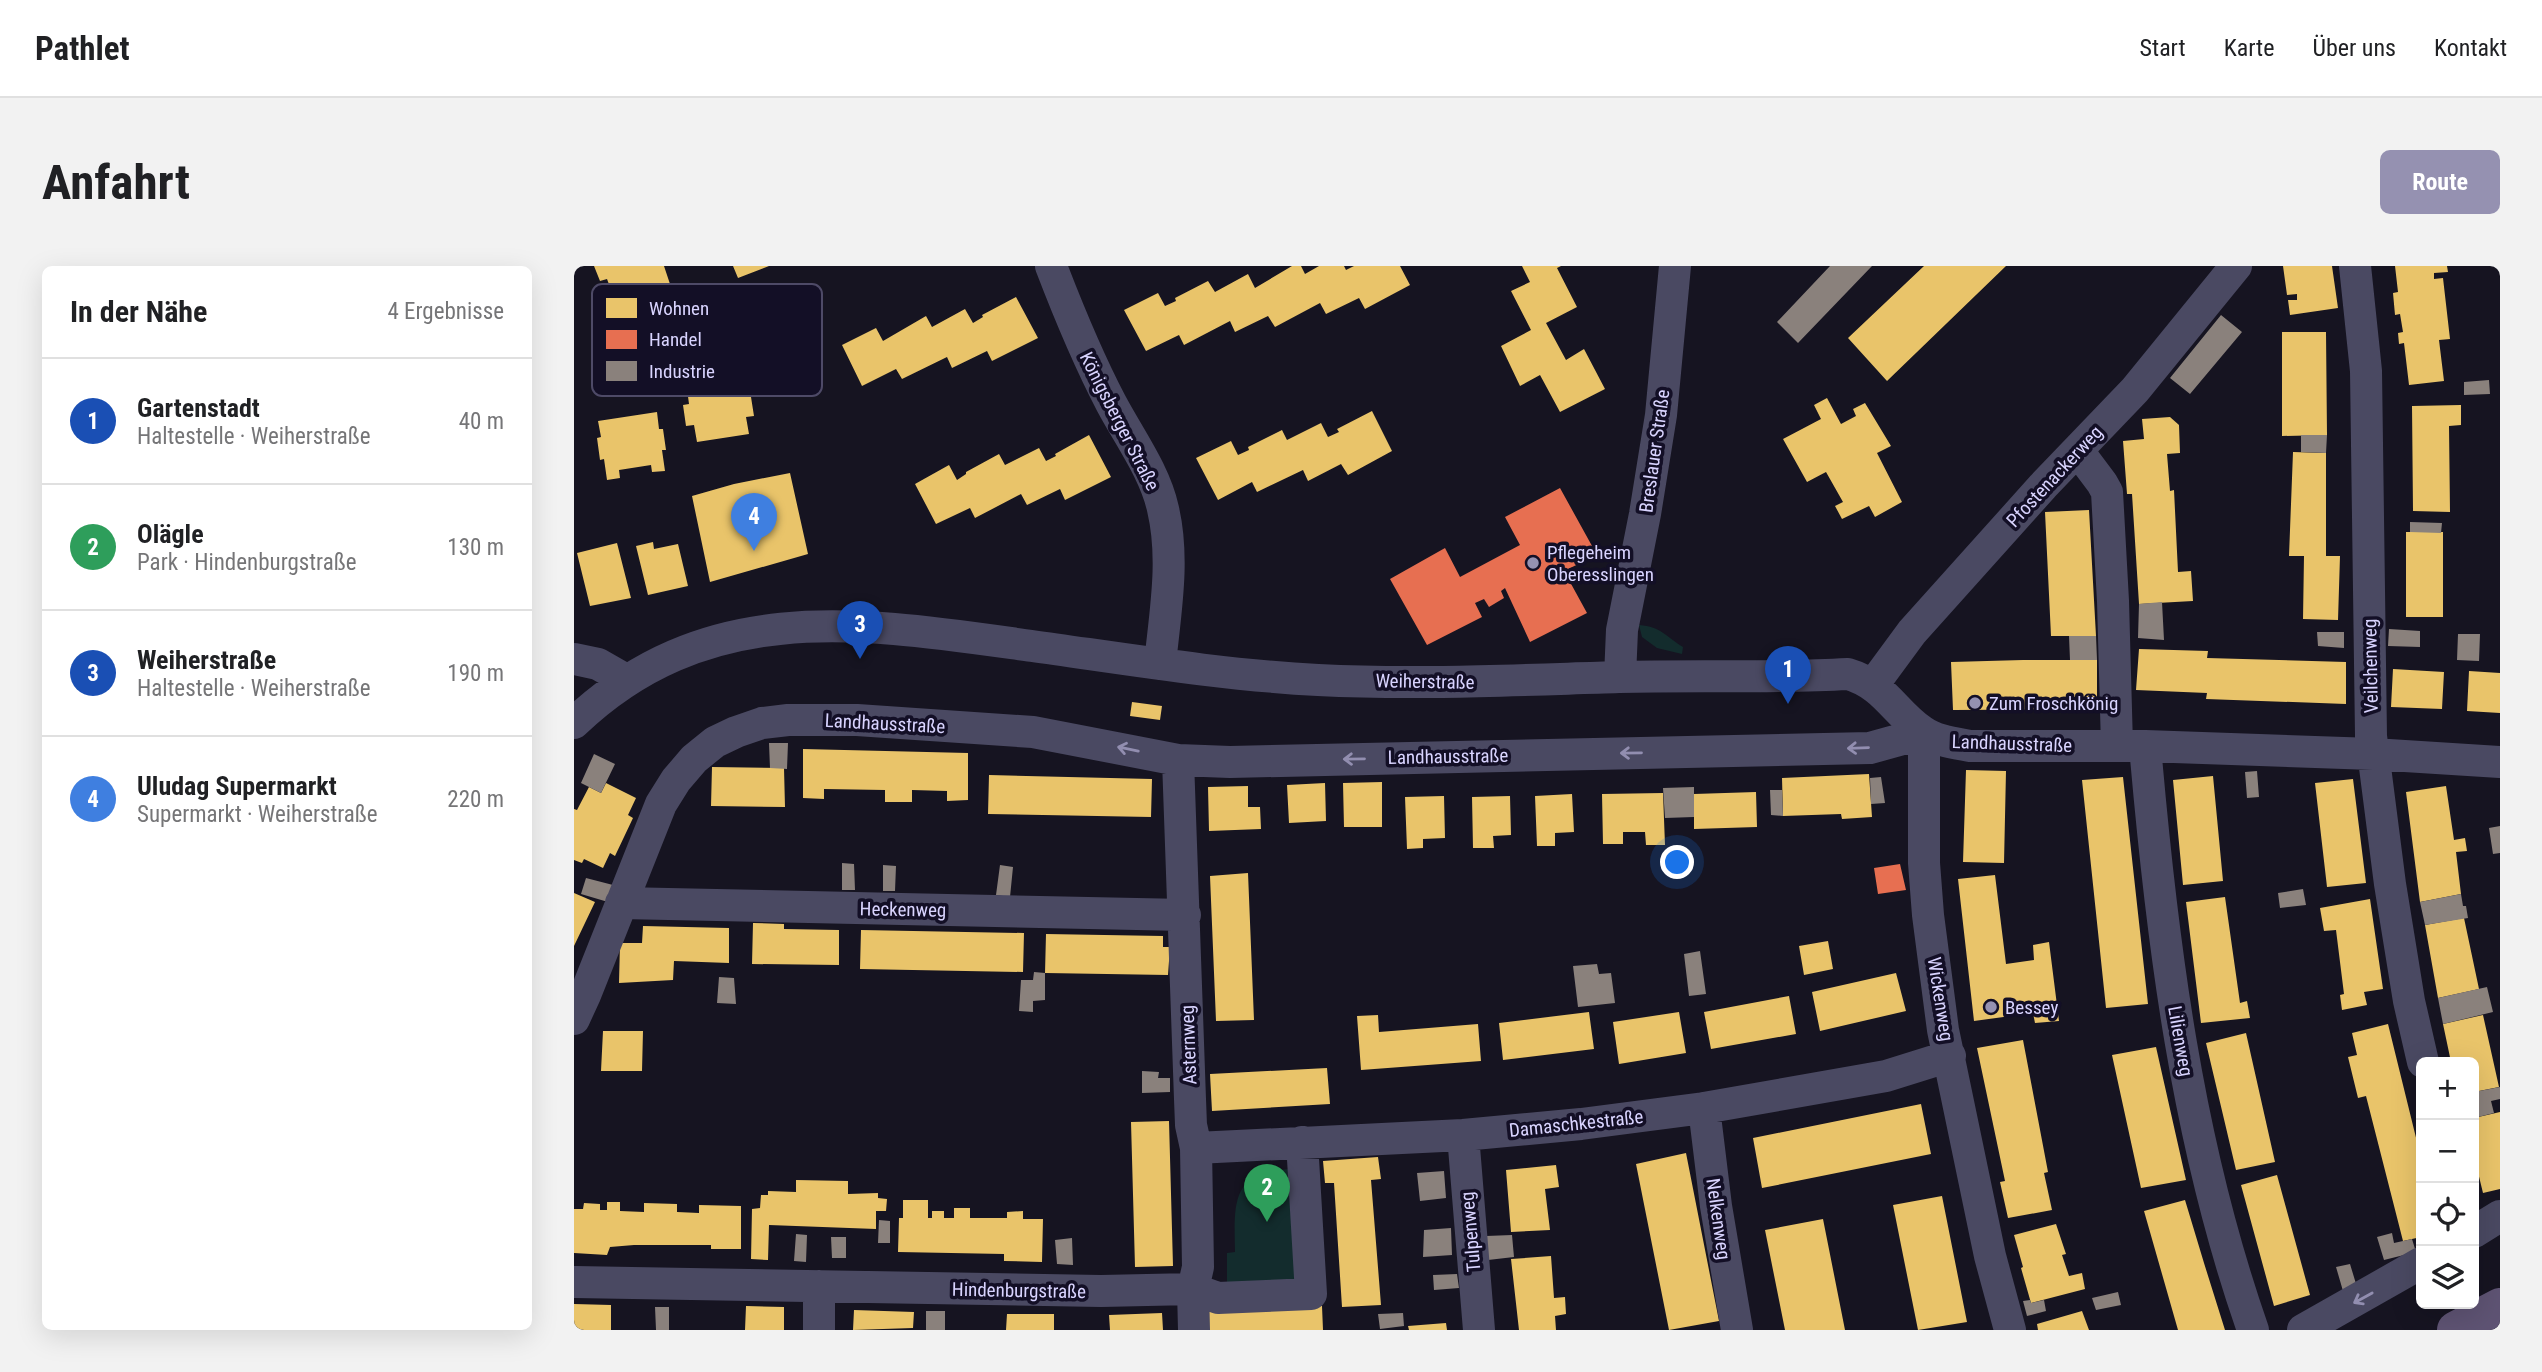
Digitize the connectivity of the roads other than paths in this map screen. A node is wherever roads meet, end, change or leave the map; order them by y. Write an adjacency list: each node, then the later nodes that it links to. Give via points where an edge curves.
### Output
1 (1051, 266): 7 (street, Königsberger Straße, via 1081,344 1149,472 1163,509 1168,582)
2 (1675, 266): 8 (street, Breslauer Straße, via 1661,415 1622,630)
3 (2236, 266): 5 (street, Pfostenackerweg)
4 (2355, 266): 14 (street, Veilchenweg, via 2366,371)
5 (2078, 452): 10 (street, Pfostenackerweg, via 1912,632); 13 (street, Lilienweg, via 2107,492 2113,601)
6 (574, 659): 9 (street, via 598,664)
7 (1160, 664): 8 (street, Weiherstraße, via 1324,680 1511,682); 9 (street, Weiherstraße, via 932,632 809,625 709,642)
8 (1620, 677): 10 (street, Weiherstraße, via 1848,674)
9 (626, 680): 11 (street, Weiherstraße)
10 (1873, 685): 12 (street)
11 (574, 723)
12 (1924, 733): 13 (street, Landhausstraße, via 1970,746); 15 (street, Landhausstraße, one-way to 15, via 1870,748); 20 (street, Wickenweg, via 1927,902)
13 (2131, 746): 14 (street, Landhausstraße); 38 (street, Lilienweg, via 2191,1097 2219,1220)
14 (2373, 754): 16 (street, Landhausstraße); 21 (street, Veilchenweg, via 2390,884)
15 (1178, 760): 17 (street, Landhausstraße, one-way to 17, via 1033,732 818,718 762,723 715,741 676,779 648,832); 18 (street, Asternweg)
16 (2500, 762)
17 (621, 903): 18 (street, Heckenweg); 19 (street, Landhausstraße)
18 (1185, 915): 25 (street, Asternweg, via 1191,1125)
19 (574, 1019)
20 (1950, 1056): 22 (street, Damaschkestraße, via 1886,1076); 37 (street, Wickenweg, via 1977,1197)
21 (2422, 1057)
22 (1704, 1108): 23 (street, Damaschkestraße); 36 (street, Nelkenweg)
23 (1462, 1135): 24 (street, Damaschkestraße); 35 (street, Tulpenweg)
24 (1302, 1142): 25 (street, Damaschkestraße); 31 (street, Hindenburgstraße, via 1311,1294 1218,1298)
25 (1196, 1148): 31 (street, Asternweg, via 1198,1268)
26 (2500, 1216): 27 (street)
27 (2479, 1229)
28 (2416, 1266): 39 (street, one-way to 39)
29 (574, 1282): 30 (street, Hindenburgstraße)
30 (820, 1286): 31 (street, Hindenburgstraße, via 1101,1292); 33 (street)
31 (1193, 1289): 34 (street, Asternweg)
32 (2500, 1307): 40 (main road)
33 (819, 1330)
34 (1194, 1330)
35 (1479, 1330)
36 (1737, 1330)
37 (2010, 1330)
38 (2253, 1330)
39 (2303, 1330)
40 (2456, 1330)

